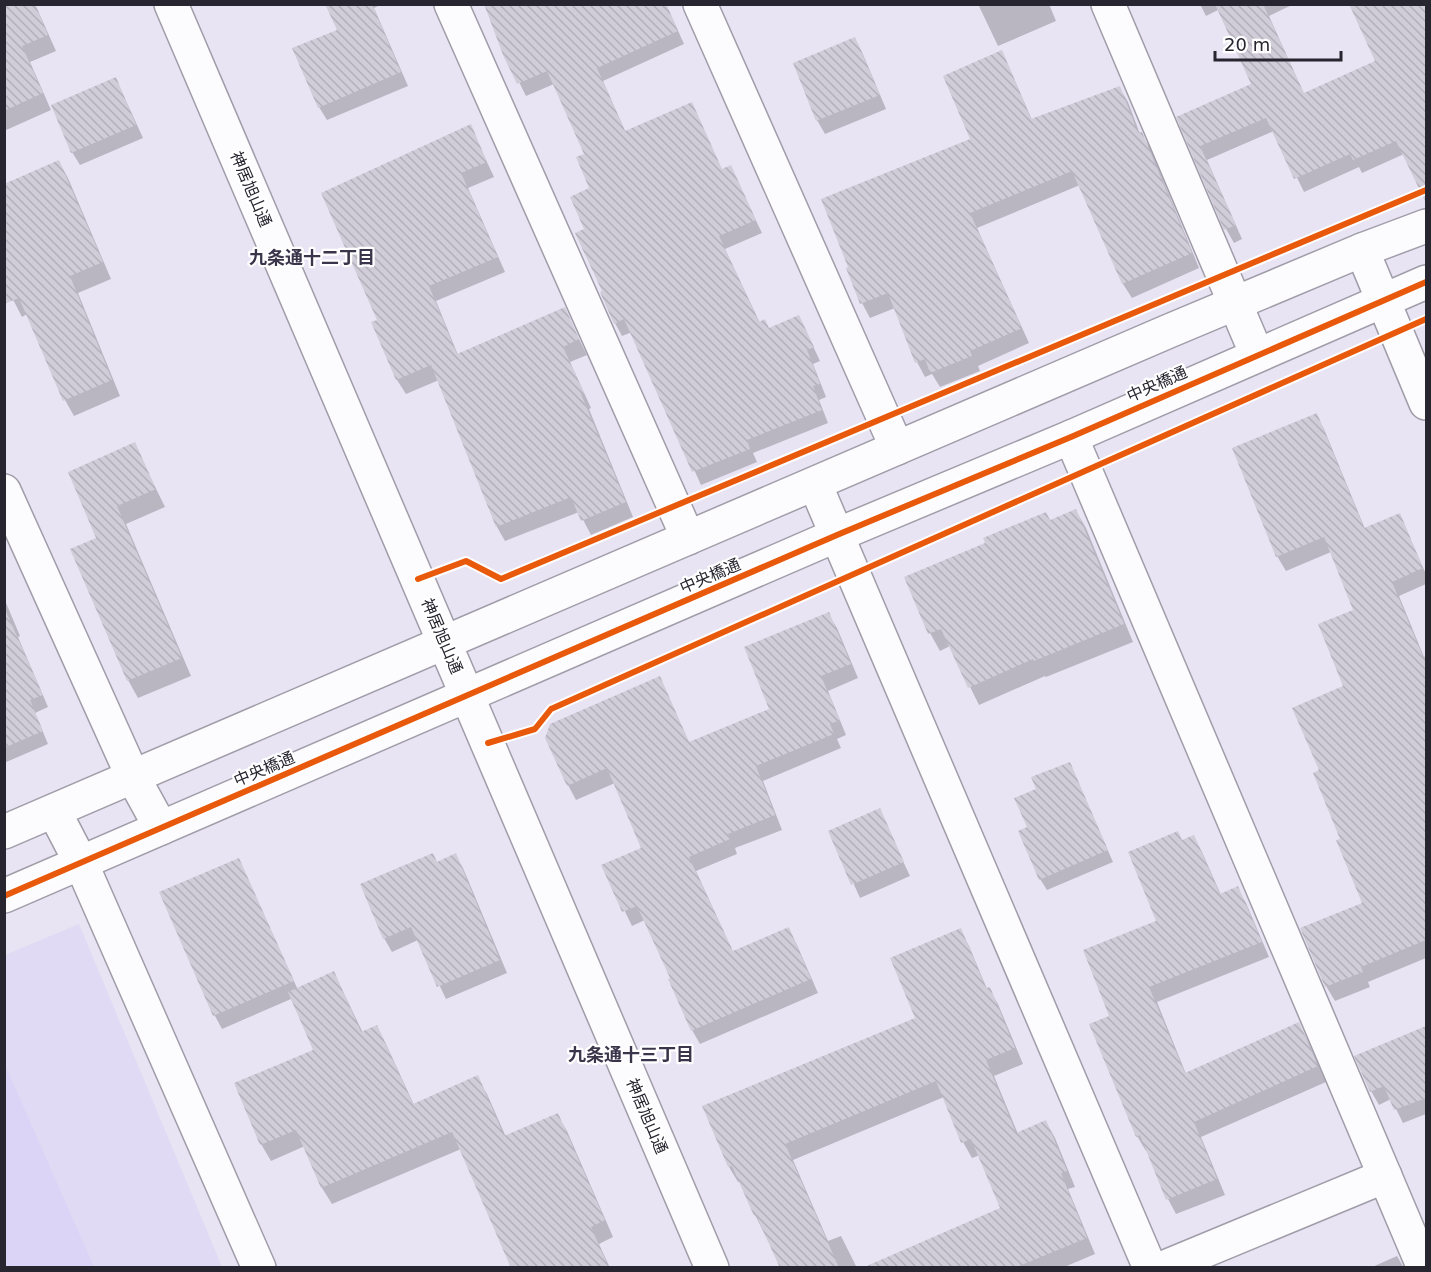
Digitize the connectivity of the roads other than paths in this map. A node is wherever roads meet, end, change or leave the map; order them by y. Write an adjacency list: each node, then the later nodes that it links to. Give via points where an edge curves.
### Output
1 (171, 4): 18 (street, 神居旭山通)
2 (451, 4): 17 (street)
3 (700, 4): 13 (street)
4 (1108, 4): 9 (street)
5 (1426, 226): 6 (street)
6 (1362, 250): 8 (street); 9 (street)
7 (1426, 282): 8 (street, 中央橋通)
8 (1384, 300): 10 (street, 中央橋通); 11 (street)
9 (1234, 305): 10 (street); 13 (street)
10 (1257, 355): 12 (street, 中央橋通)
11 (1426, 403)
12 (1071, 437): 16 (street, 中央橋通); 26 (street)
13 (897, 448): 14 (street)
14 (815, 484): 16 (street); 17 (street)
15 (5, 494): 20 (street)
16 (837, 535): 19 (street, 中央橋通); 29 (street)
17 (688, 538): 18 (street)
18 (445, 643): 19 (street, 神居旭山通); 20 (street)
19 (468, 696): 22 (street, 中央橋通); 28 (street, 神居旭山通)
20 (133, 777): 21 (street); 22 (street)
21 (54, 811): 23 (street); 24 (street)
22 (161, 828): 24 (street, 中央橋通)
23 (4, 832)
24 (81, 863): 25 (street, 中央橋通); 27 (street)
25 (4, 896)
26 (1385, 1176): 30 (street); 31 (street)
27 (259, 1268)
28 (712, 1268)
29 (1150, 1268)
30 (1163, 1268)
31 (1424, 1268)

